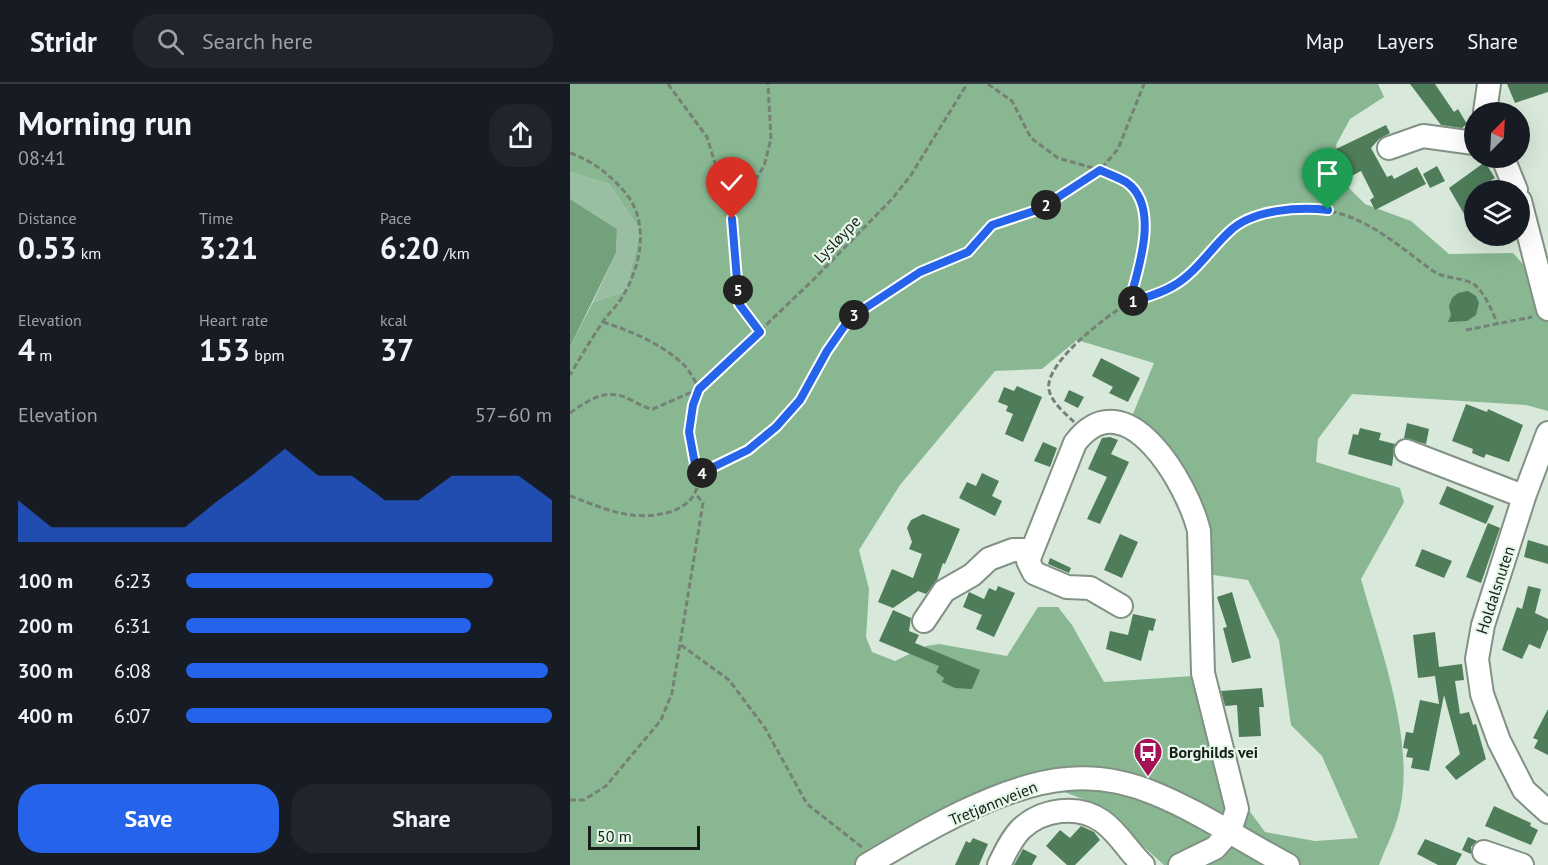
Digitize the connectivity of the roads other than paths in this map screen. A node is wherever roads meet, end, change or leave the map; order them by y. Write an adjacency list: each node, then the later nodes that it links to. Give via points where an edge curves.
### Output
1 (1489, 84): 2 (street)
2 (1486, 102)
3 (1464, 142): 4 (street, via 1423,136)
4 (1389, 148)
5 (1529, 246): 6 (street)
6 (1543, 312)
7 (1548, 434): 9 (street, Holdalsnuten)
8 (1406, 451): 9 (street)
9 (1525, 494): 13 (street, Holdalsnuten, via 1478,644 1478,675 1499,741 1516,777)
10 (1030, 550): 11 (street, via 1028,561 1034,573 1067,587 1090,588); 12 (street, via 1013,550 988,559 972,575 944,591); 14 (street, via 1045,525 1075,443 1083,432 1100,422 1127,424 1173,472 1194,509 1200,551 1206,692 1237,808)
11 (1121, 606)
12 (924, 621)
13 (1548, 812)
14 (1230, 831): 16 (street, Tretjønnveien, via 1179,804 1132,786 1089,778 1066,779 1021,789); 17 (street, via 1215,848); 20 (street, Tretjønnveien)
15 (1484, 852): 21 (street)
16 (867, 858)
17 (1186, 864)
18 (999, 865): 19 (street, via 1014,837 1028,824 1054,812 1073,810 1100,820)
19 (1143, 865)
20 (1288, 865)
21 (1522, 865)

